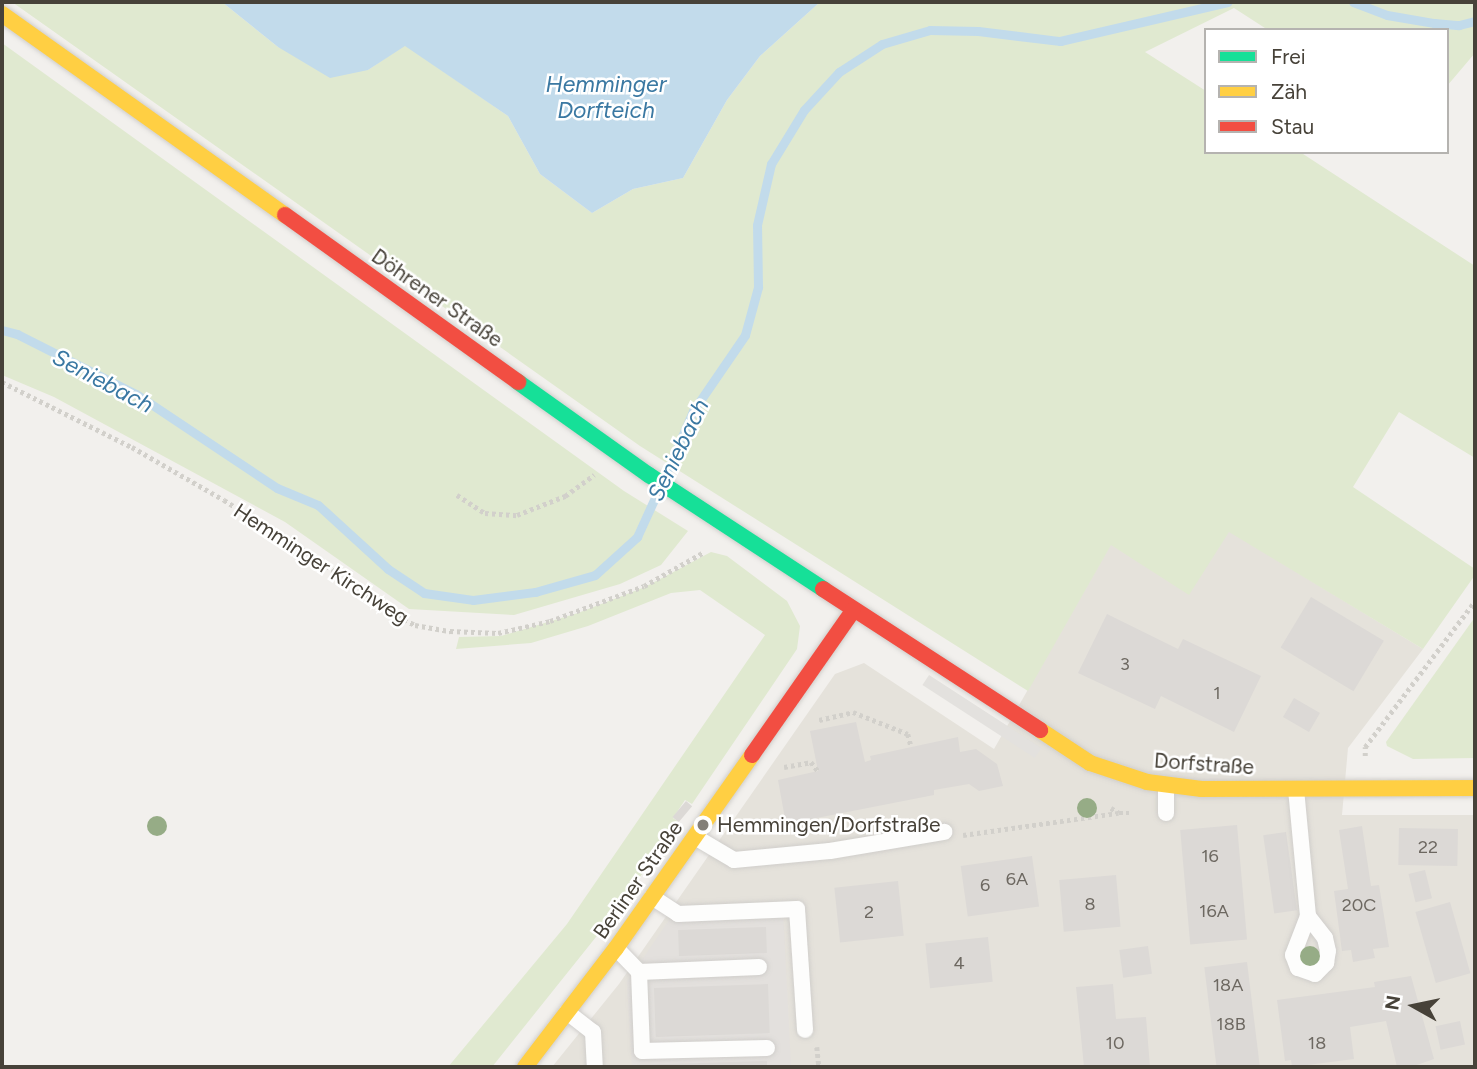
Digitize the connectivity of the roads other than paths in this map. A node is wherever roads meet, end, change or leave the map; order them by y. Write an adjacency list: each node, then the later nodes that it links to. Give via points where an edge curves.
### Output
1 (2, 14): 2 (street, Döhrener Straße, via 649,475)
2 (853, 611): 3 (street, Dorfstraße, via 1066,750 1108,771); 8 (street, Berliner Straße)
3 (1166, 786): 5 (street, Dorfstraße); 6 (lane)
4 (1475, 788): 5 (street, Dorfstraße)
5 (1296, 789): 10 (lane)
6 (1166, 813)
7 (944, 832): 8 (lane, via 830,851 734,860)
8 (695, 837): 9 (street, Berliner Straße)
9 (652, 897): 11 (street, Berliner Straße); 15 (lane, via 678,914 797,909)
10 (1308, 916)
11 (616, 948): 13 (lane); 14 (street, Berliner Straße)
12 (759, 967): 13 (lane)
13 (639, 972): 16 (lane, via 642,1051)
14 (567, 1012): 17 (street, Berliner Straße); 18 (lane, via 593,1032)
15 (805, 1030)
16 (767, 1048)
17 (525, 1067)
18 (595, 1067)

